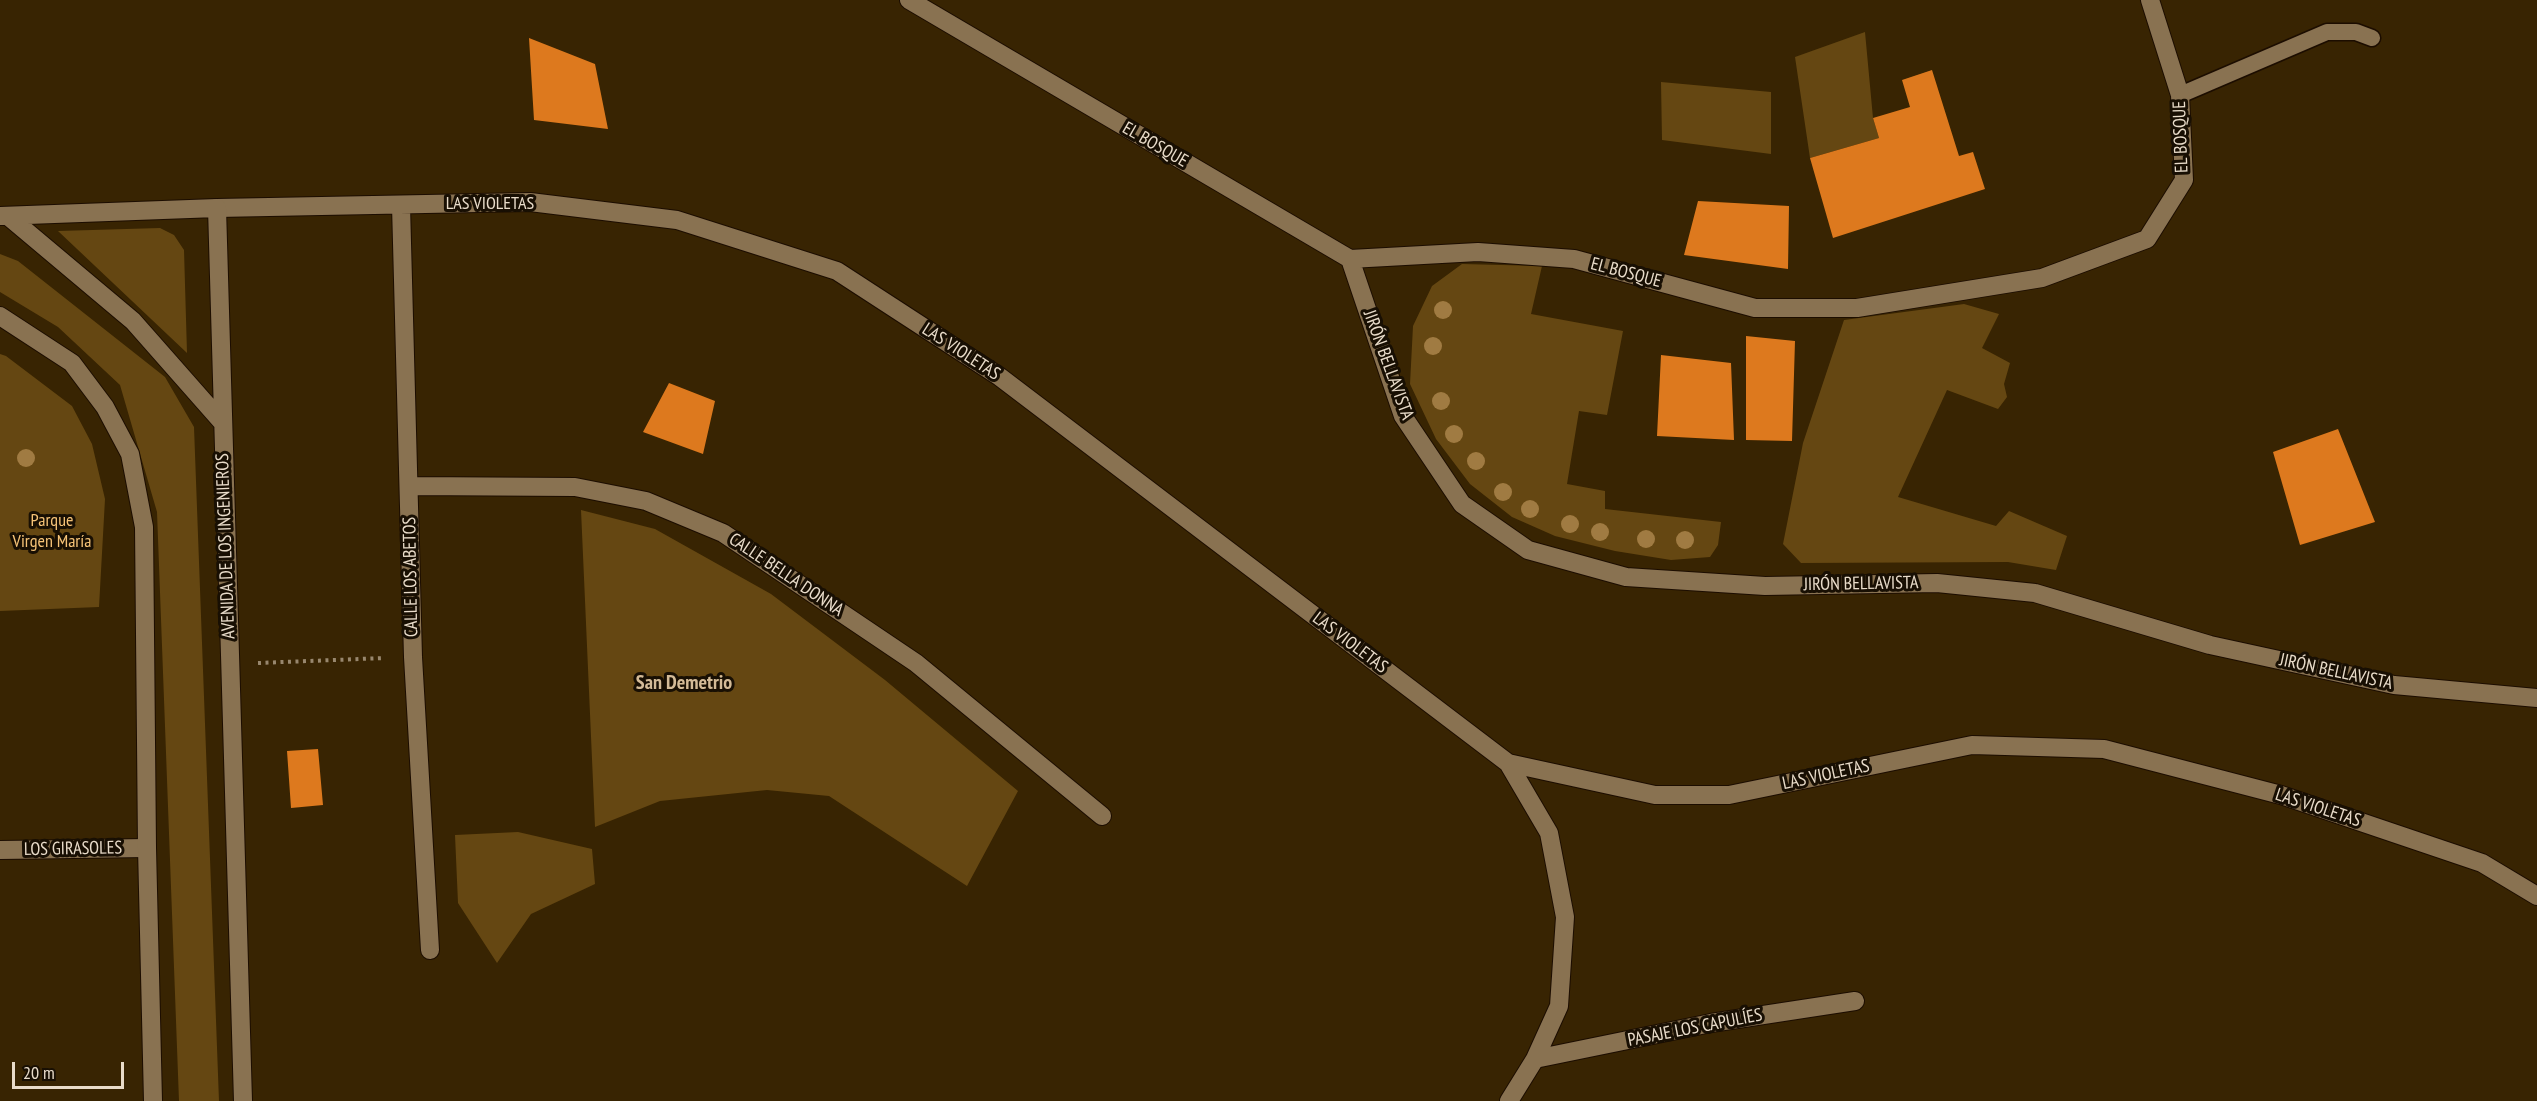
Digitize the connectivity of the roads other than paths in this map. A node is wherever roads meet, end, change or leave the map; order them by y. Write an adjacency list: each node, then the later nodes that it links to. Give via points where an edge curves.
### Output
1 (909, 0): 8 (street, EL BOSQUE)
2 (2150, 0): 4 (street, EL BOSQUE)
3 (2372, 38): 4 (lane, via 2356,32 2327,32)
4 (2181, 95): 8 (street, EL BOSQUE, via 2184,180 2147,239 2042,278 1857,308 1755,308 1574,259 1478,252)
5 (401, 205): 6 (street, LAS VIOLETAS); 11 (street, CALLE LOS ABETOS); 13 (street, LAS VIOLETAS, via 530,202 677,220 837,271 1000,377)
6 (217, 208): 7 (street); 10 (street, AVENIDA DE LOS INGENIEROS)
7 (4, 216): 10 (street, via 133,321)
8 (1350, 259): 12 (street, JIRÓN BELLAVISTA, via 1403,416 1462,504 1528,550 1626,577 1765,586 1937,583 2036,593 2210,645 2394,685)
9 (0, 316): 15 (street, via 72,363 105,407 130,454 144,527)
10 (222, 422): 22 (street, AVENIDA DE LOS INGENIEROS)
11 (409, 486): 14 (street, CALLE BELLA DONNA, via 574,487 646,501 723,533 916,663); 18 (street, CALLE LOS ABETOS, via 413,657)
12 (2537, 698)
13 (1508, 763): 17 (street, LAS VIOLETAS, via 1655,795 1729,795 1972,745 2104,749 2281,795 2482,863); 20 (street, via 1549,833 1565,917 1559,1006)
14 (1102, 816)
15 (147, 848): 16 (street, LOS GIRASOLES); 21 (street)
16 (0, 850)
17 (2537, 896)
18 (430, 950)
19 (1855, 1001): 20 (street, PASAJE LOS CAPULÍES, via 1711,1023)
20 (1535, 1059): 23 (street)
21 (153, 1101)
22 (243, 1101)
23 (1509, 1101)

